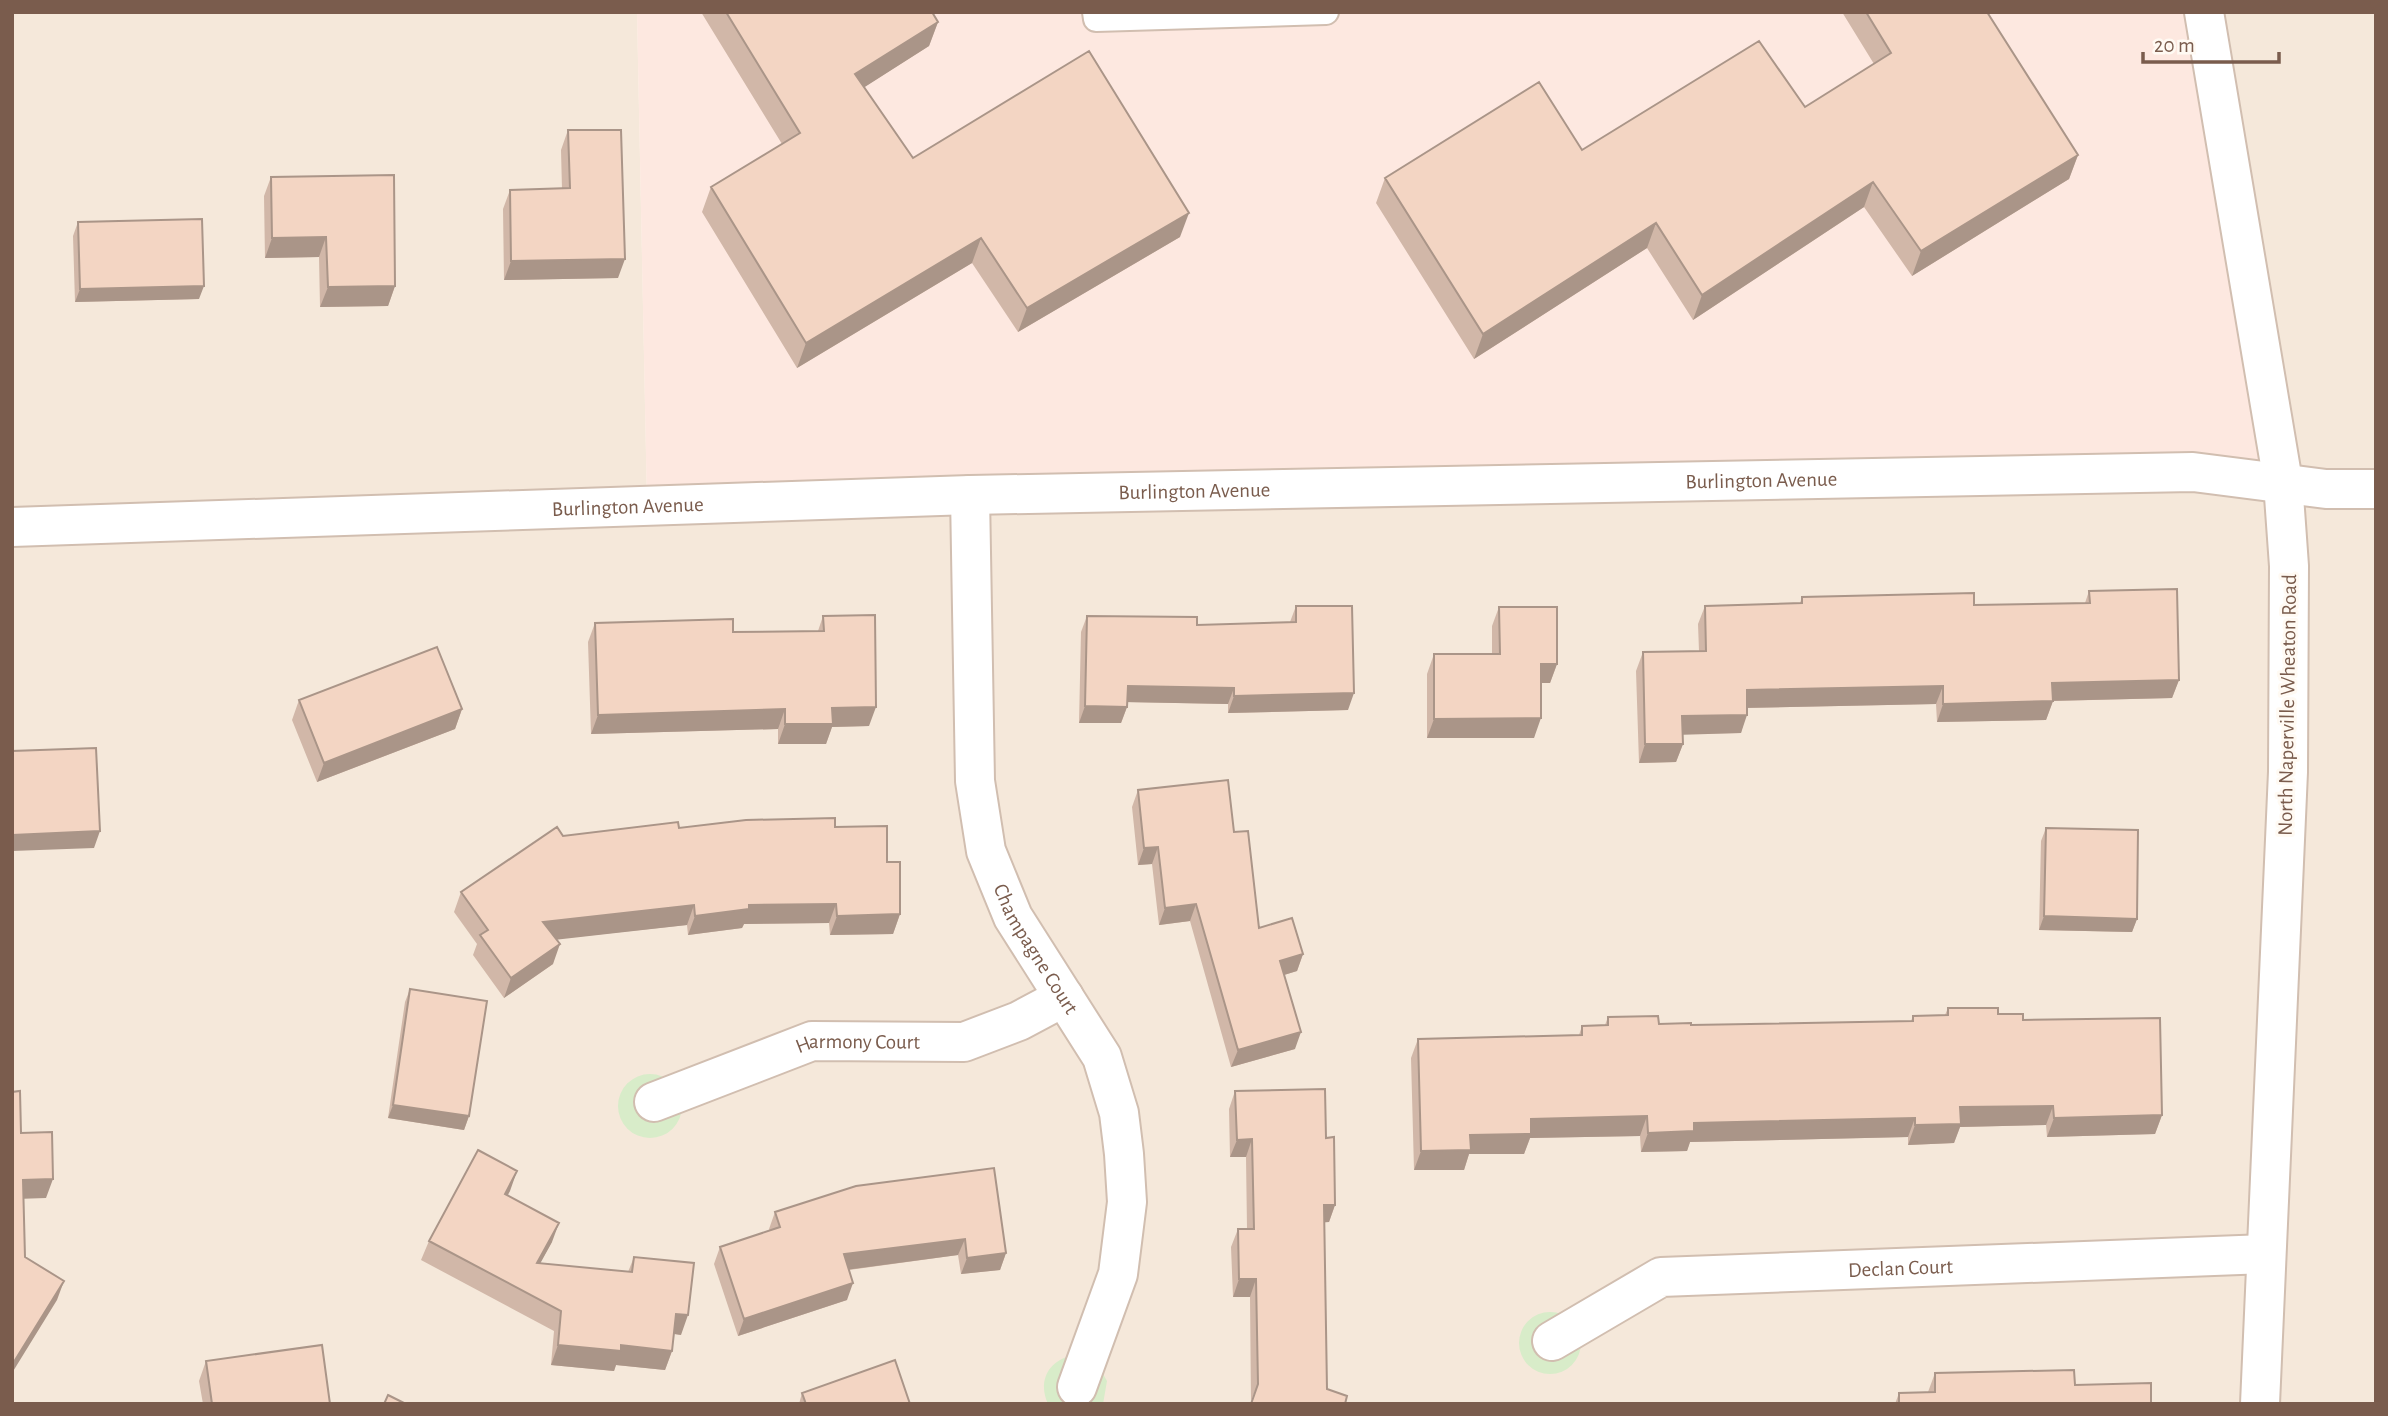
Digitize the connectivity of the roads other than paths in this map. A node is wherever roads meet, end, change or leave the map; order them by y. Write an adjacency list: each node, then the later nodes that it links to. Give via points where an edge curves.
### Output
1 (1096, 12): 2 (lane, via 1096,19)
2 (1326, 12)
3 (2204, 12): 4 (street, North Naperville Wheaton Road)
4 (2283, 482): 5 (street, Burlington Avenue, via 2326,489); 6 (street, Burlington Avenue, via 2193,472); 10 (street, North Naperville Wheaton Road, via 2289,566 2288,772)
5 (2376, 489)
6 (970, 495): 7 (street, Burlington Avenue); 8 (street, Champagne Court, via 975,781 986,851 1013,917)
7 (12, 527)
8 (1064, 997): 9 (street, Harmony Court, via 964,1042 812,1041); 12 (street, Champagne Court, via 1102,1057 1119,1113 1126,1202 1118,1274)
9 (654, 1102)
10 (2266, 1254): 11 (street, Declan Court, via 1661,1277); 13 (street, North Naperville Wheaton Road)
11 (1552, 1341)
12 (1077, 1387)
13 (2260, 1404)

